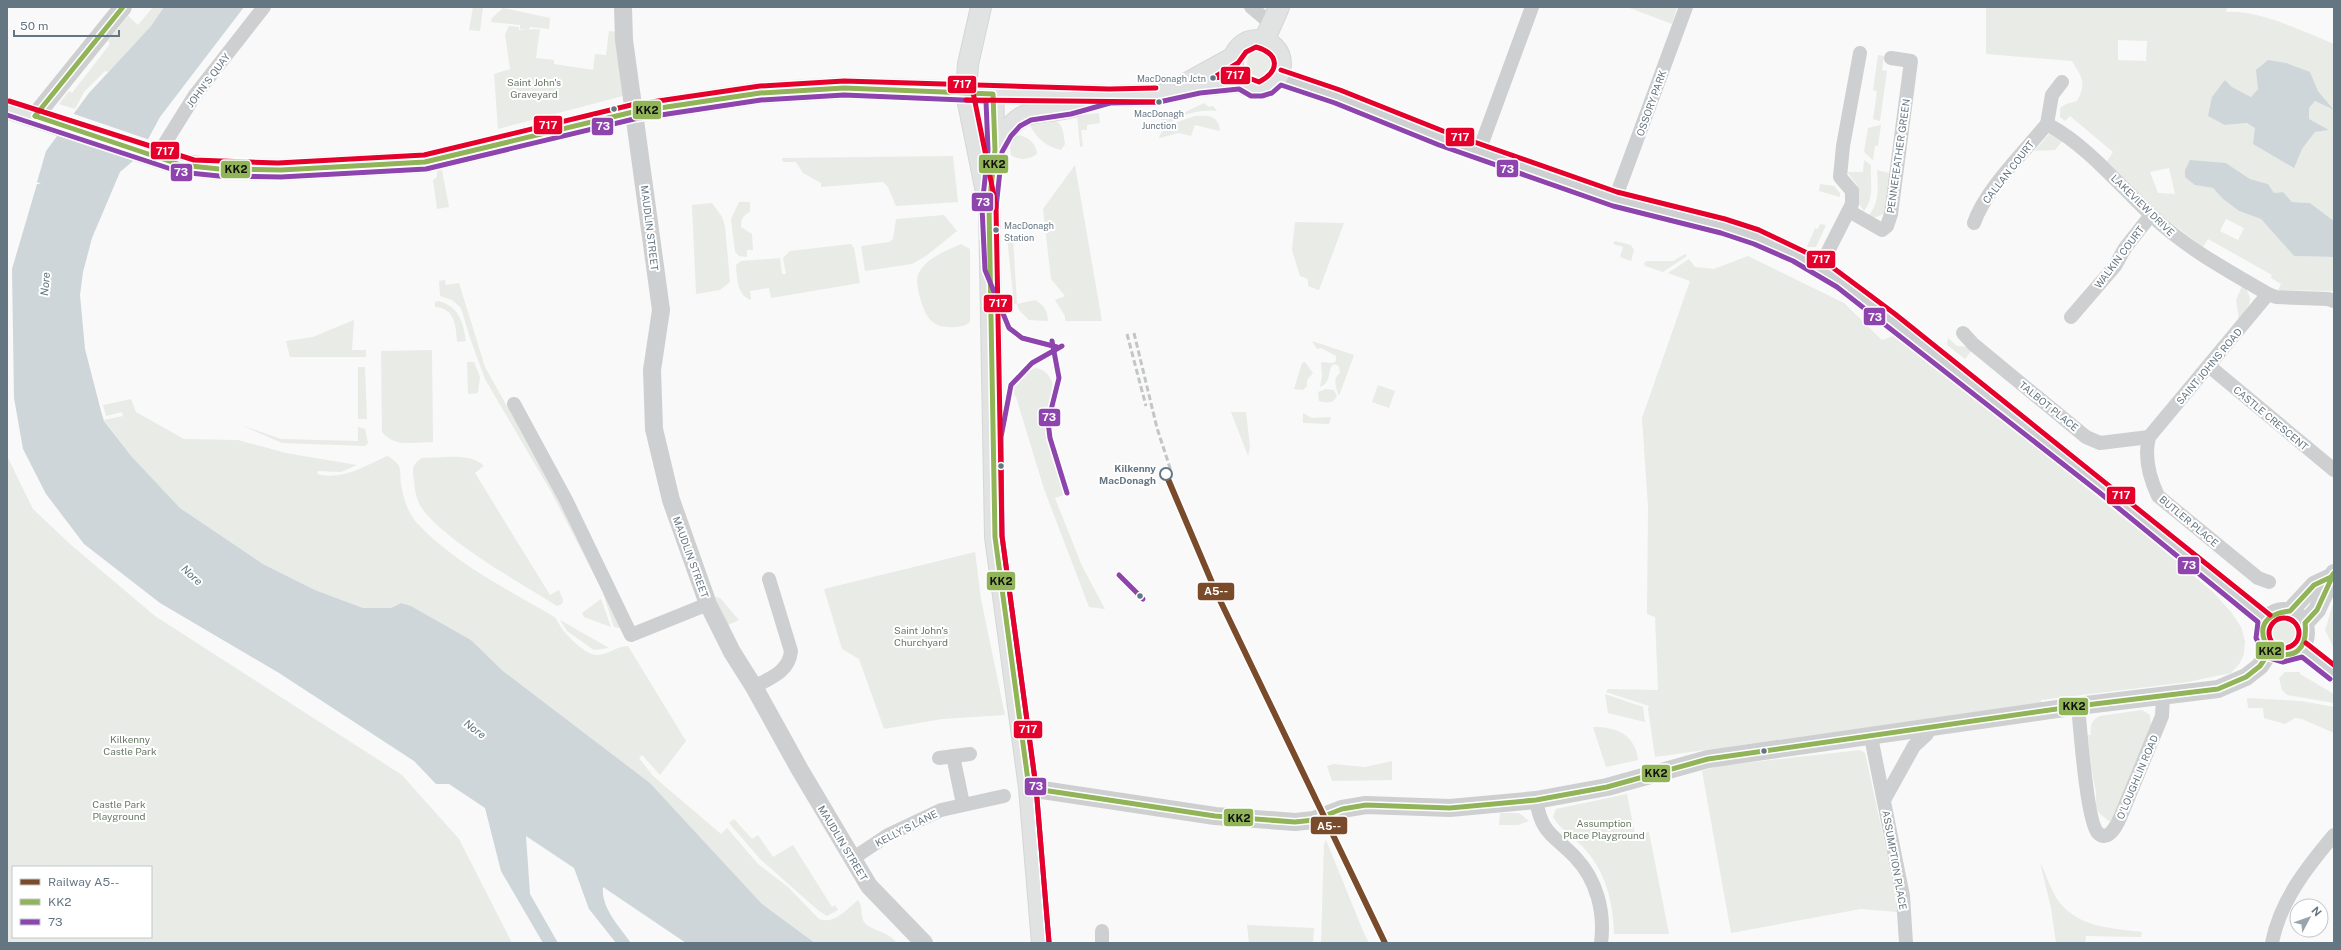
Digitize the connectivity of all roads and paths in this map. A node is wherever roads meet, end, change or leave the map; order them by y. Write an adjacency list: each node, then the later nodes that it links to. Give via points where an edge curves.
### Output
1 (264, 7): 25 (street, JOHN'S QUAY)
2 (623, 7): 20 (street, MAUDLIN STREET, via 624,40)
3 (981, 7): 15 (main road, via 968,64)
4 (1251, 7): 8 (street)
5 (1532, 7): 24 (street)
6 (1686, 7): 26 (street, OSSORY PARK)
7 (121, 9): 21 (street)
8 (1271, 24): 10 (main road, via 1241,46); 12 (main road, via 1271,44 1282,62)
9 (1860, 53): 28 (street, via 1840,177 1852,191)
10 (1234, 57): 13 (main road, via 1233,68); 17 (main road, via 1213,70)
11 (1891, 58): 28 (street, PENNEFEATHER GREEN, via 1911,61 1891,214 1887,226 1882,230)
12 (1278, 76): 13 (main road, via 1274,82 1260,89); 24 (street)
13 (1240, 82): 17 (main road, via 1199,86)
14 (2062, 82): 22 (street, via 2052,95)
15 (966, 93): 16 (main road); 20 (main road, via 844,88 760,93); 27 (main road)
16 (993, 94): 18 (main road); 23 (main road)
17 (1158, 95): 18 (main road)
18 (1109, 96): 23 (main road, via 1070,107 1029,113 1016,120 1005,132)
19 (7, 108): 21 (main road)
20 (633, 112): 25 (main road, via 459,155 392,166 281,170 219,169 181,164); 43 (street, MAUDLIN STREET, via 661,310 652,370 654,429 671,500)
21 (42, 118): 25 (main road)
22 (2047, 124): 29 (street, LAKEVIEW DRIVE, via 2101,164); 30 (street, CALLAN COURT, via 1987,197)
23 (995, 150): 27 (main road)
24 (1479, 151): 26 (street)
25 (152, 155)
26 (1615, 199): 31 (street, via 1757,237)
27 (989, 207): 56 (main road, via 995,537)
28 (1849, 211): 31 (street)
29 (2152, 215): 32 (street, LAKEVIEW DRIVE, via 2205,257); 34 (street, WALKIN COURT, via 2125,248 2115,266)
30 (1974, 223)
31 (1820, 267): 45 (street, via 1902,328)
32 (2268, 294): 33 (street, LAKEVIEW DRIVE, via 2276,297); 36 (street, SAINT JOHNS ROAD)
33 (2334, 301)
34 (2071, 317)
35 (1962, 333): 38 (street, TALBOT PLACE, via 2086,437 2100,443)
36 (2209, 366): 38 (street, SAINT JOHNS ROAD); 39 (street, CASTLE CRESCENT)
37 (514, 404): 43 (street, via 563,493 631,635)
38 (2150, 437): 42 (street, BUTLER PLACE, via 2147,447 2148,466 2151,482 2158,496 2258,578)
39 (2334, 470)
40 (2332, 575): 44 (street, via 2314,585); 46 (street, via 2326,594 2317,610)
41 (769, 580): 50 (street, via 791,651 790,661 784,669)
42 (2269, 582)
43 (708, 604): 50 (street, MAUDLIN STREET, via 732,652)
44 (2290, 611): 45 (street, via 2279,611); 46 (street)
45 (2266, 620): 48 (street, via 2262,628 2262,637)
46 (2305, 623): 47 (street, via 2306,639)
47 (2302, 648): 48 (street, via 2286,656); 49 (street)
48 (2270, 651): 51 (street, via 2260,666 2234,683 2218,689)
49 (2334, 674)
50 (754, 687): 62 (street, MAUDLIN STREET)
51 (2163, 696): 52 (street); 52 (street, O'LOUGHLIN ROAD, via 2162,716 2122,813 2115,828 2104,836 2095,828 2090,808)
52 (2078, 706): 53 (street)
53 (1929, 729): 54 (street); 59 (street, ASSUMPTION PLACE, via 1910,752)
54 (1871, 737): 58 (street, via 1708,759 1607,787); 59 (street, ASSUMPTION PLACE)
55 (970, 754): 60 (street, via 946,757)
56 (1029, 788): 58 (street, via 1215,816 1295,822 1314,820 1342,809 1366,805 1450,808); 64 (main road)
57 (1004, 796): 60 (street, KELLY'S LANE)
58 (1536, 800): 65 (street, via 1544,828 1575,857 1590,876 1602,916)
59 (1884, 800): 66 (street, ASSUMPTION PLACE, via 1903,896)
60 (963, 804): 62 (street, KELLY'S LANE, via 941,810 888,835)
61 (2334, 835): 67 (street, via 2295,886 2282,912)
62 (852, 859): 63 (street, MAUDLIN STREET, via 869,886)
63 (924, 943)
64 (1042, 943)
65 (1601, 943)
66 (1906, 943)
67 (2272, 943)

